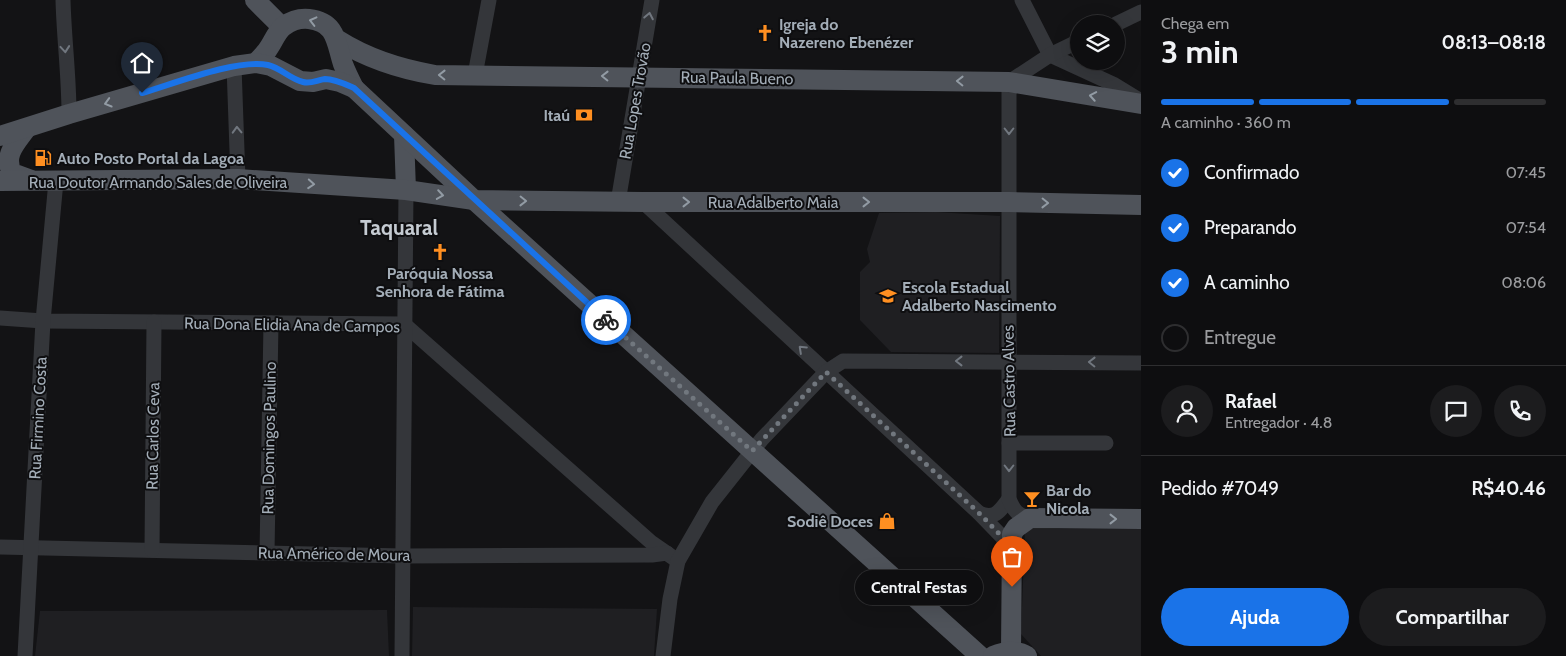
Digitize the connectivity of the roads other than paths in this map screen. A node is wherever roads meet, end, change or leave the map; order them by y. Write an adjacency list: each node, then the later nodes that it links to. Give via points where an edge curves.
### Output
1 (63, 0): 19 (street, one-way to 19)
2 (255, 0): 8 (main road)
3 (489, 0): 14 (street)
4 (652, 0): 15 (street, Rua Lopes Trovão, one-way to 4)
5 (1022, 0): 11 (street)
6 (1141, 12): 7 (street)
7 (1125, 20)
8 (282, 27): 9 (main road, Rua Paula Bueno, one-way to 8, via 329,28 315,20 298,20); 12 (main road)
9 (338, 40): 14 (main road, Rua Paula Bueno, one-way to 9, via 436,75 406,69 367,56); 17 (main road, via 344,66)
10 (1070, 45): 11 (street)
11 (1050, 55): 16 (street); 18 (street, via 1113,84)
12 (256, 63): 13 (main road); 17 (main road, via 271,66 300,81 326,79)
13 (234, 66): 19 (main road, one-way to 19); 23 (street, one-way to 13)
14 (475, 75): 15 (main road, Rua Paula Bueno, one-way to 14)
15 (638, 76): 16 (main road, Rua Paula Bueno, one-way to 15); 29 (street, Rua Lopes Trovão)
16 (1009, 82): 18 (main road, Rua Paula Bueno, one-way to 16); 31 (street, Rua Castro Alves, one-way to 31)
17 (354, 88): 22 (main road)
18 (1141, 102)
19 (69, 114): 20 (main road)
20 (26, 128): 21 (main road); 26 (main road, via 9,156 8,166 12,173)
21 (0, 136)
22 (404, 136): 27 (main road); 28 (main road)
23 (238, 179): 25 (main road, Rua Doutor Armando Sales de Oliveira); 27 (main road, Rua Doutor Armando Sales de Oliveira, one-way to 27)
24 (0, 181): 26 (main road, Rua Doutor Armando Sales de Oliveira)
25 (56, 181): 26 (main road, Rua Doutor Armando Sales de Oliveira); 34 (street, Rua Firmino Costa)
26 (36, 182)
27 (406, 190): 28 (main road, Rua Adalberto Maia, one-way to 28); 37 (street)
28 (474, 200): 29 (main road, Rua Adalberto Maia, one-way to 29); 43 (main road)
29 (618, 202): 30 (main road, Rua Adalberto Maia)
30 (643, 202): 31 (main road, Rua Adalberto Maia, one-way to 31); 40 (street, one-way to 30)
31 (1009, 202): 32 (main road, Rua Adalberto Maia, one-way to 32); 38 (street, Rua Castro Alves)
32 (1141, 204)
33 (0, 318): 34 (street, Rua Dona Elidia Ana de Campos)
34 (44, 321): 35 (street, Rua Dona Elidia Ana de Campos); 48 (street, Rua Firmino Costa)
35 (154, 322): 36 (street, Rua Dona Elidia Ana de Campos); 51 (street, Rua Carlos Ceva)
36 (271, 323): 37 (street, Rua Dona Elidia Ana de Campos); 52 (street, Rua Domingos Paulino)
37 (404, 324): 53 (street); 54 (street, Rua Dona Elidia Ana de Campos, via 652,543)
38 (1008, 361): 39 (street, one-way to 38); 40 (street, one-way to 40, via 843,361); 41 (street, Rua Castro Alves)
39 (1141, 362)
40 (826, 372): 43 (street); 45 (street)
41 (1010, 443): 42 (street); 44 (street, Rua Castro Alves, one-way to 44)
42 (1106, 443)
43 (752, 451): 54 (street); 59 (main road)
44 (1009, 500): 45 (street, via 997,513 986,516); 46 (street, via 1016,513)
45 (979, 513): 49 (street)
46 (1030, 518): 47 (main road, one-way to 47); 49 (main road, via 1016,528)
47 (1141, 519)
48 (30, 546): 50 (street, Rua Américo de Moura); 51 (street, Rua Américo de Moura); 56 (street, Rua Firmino Costa)
49 (1011, 546): 55 (main road)
50 (0, 547)
51 (152, 550): 52 (street, Rua Américo de Moura)
52 (267, 553): 53 (street, Rua Américo de Moura)
53 (403, 556): 54 (street, Rua Américo de Moura, via 630,554); 57 (street)
54 (673, 557): 58 (street)
55 (1010, 654)
56 (25, 656)
57 (402, 656)
58 (664, 656)
59 (980, 656)

